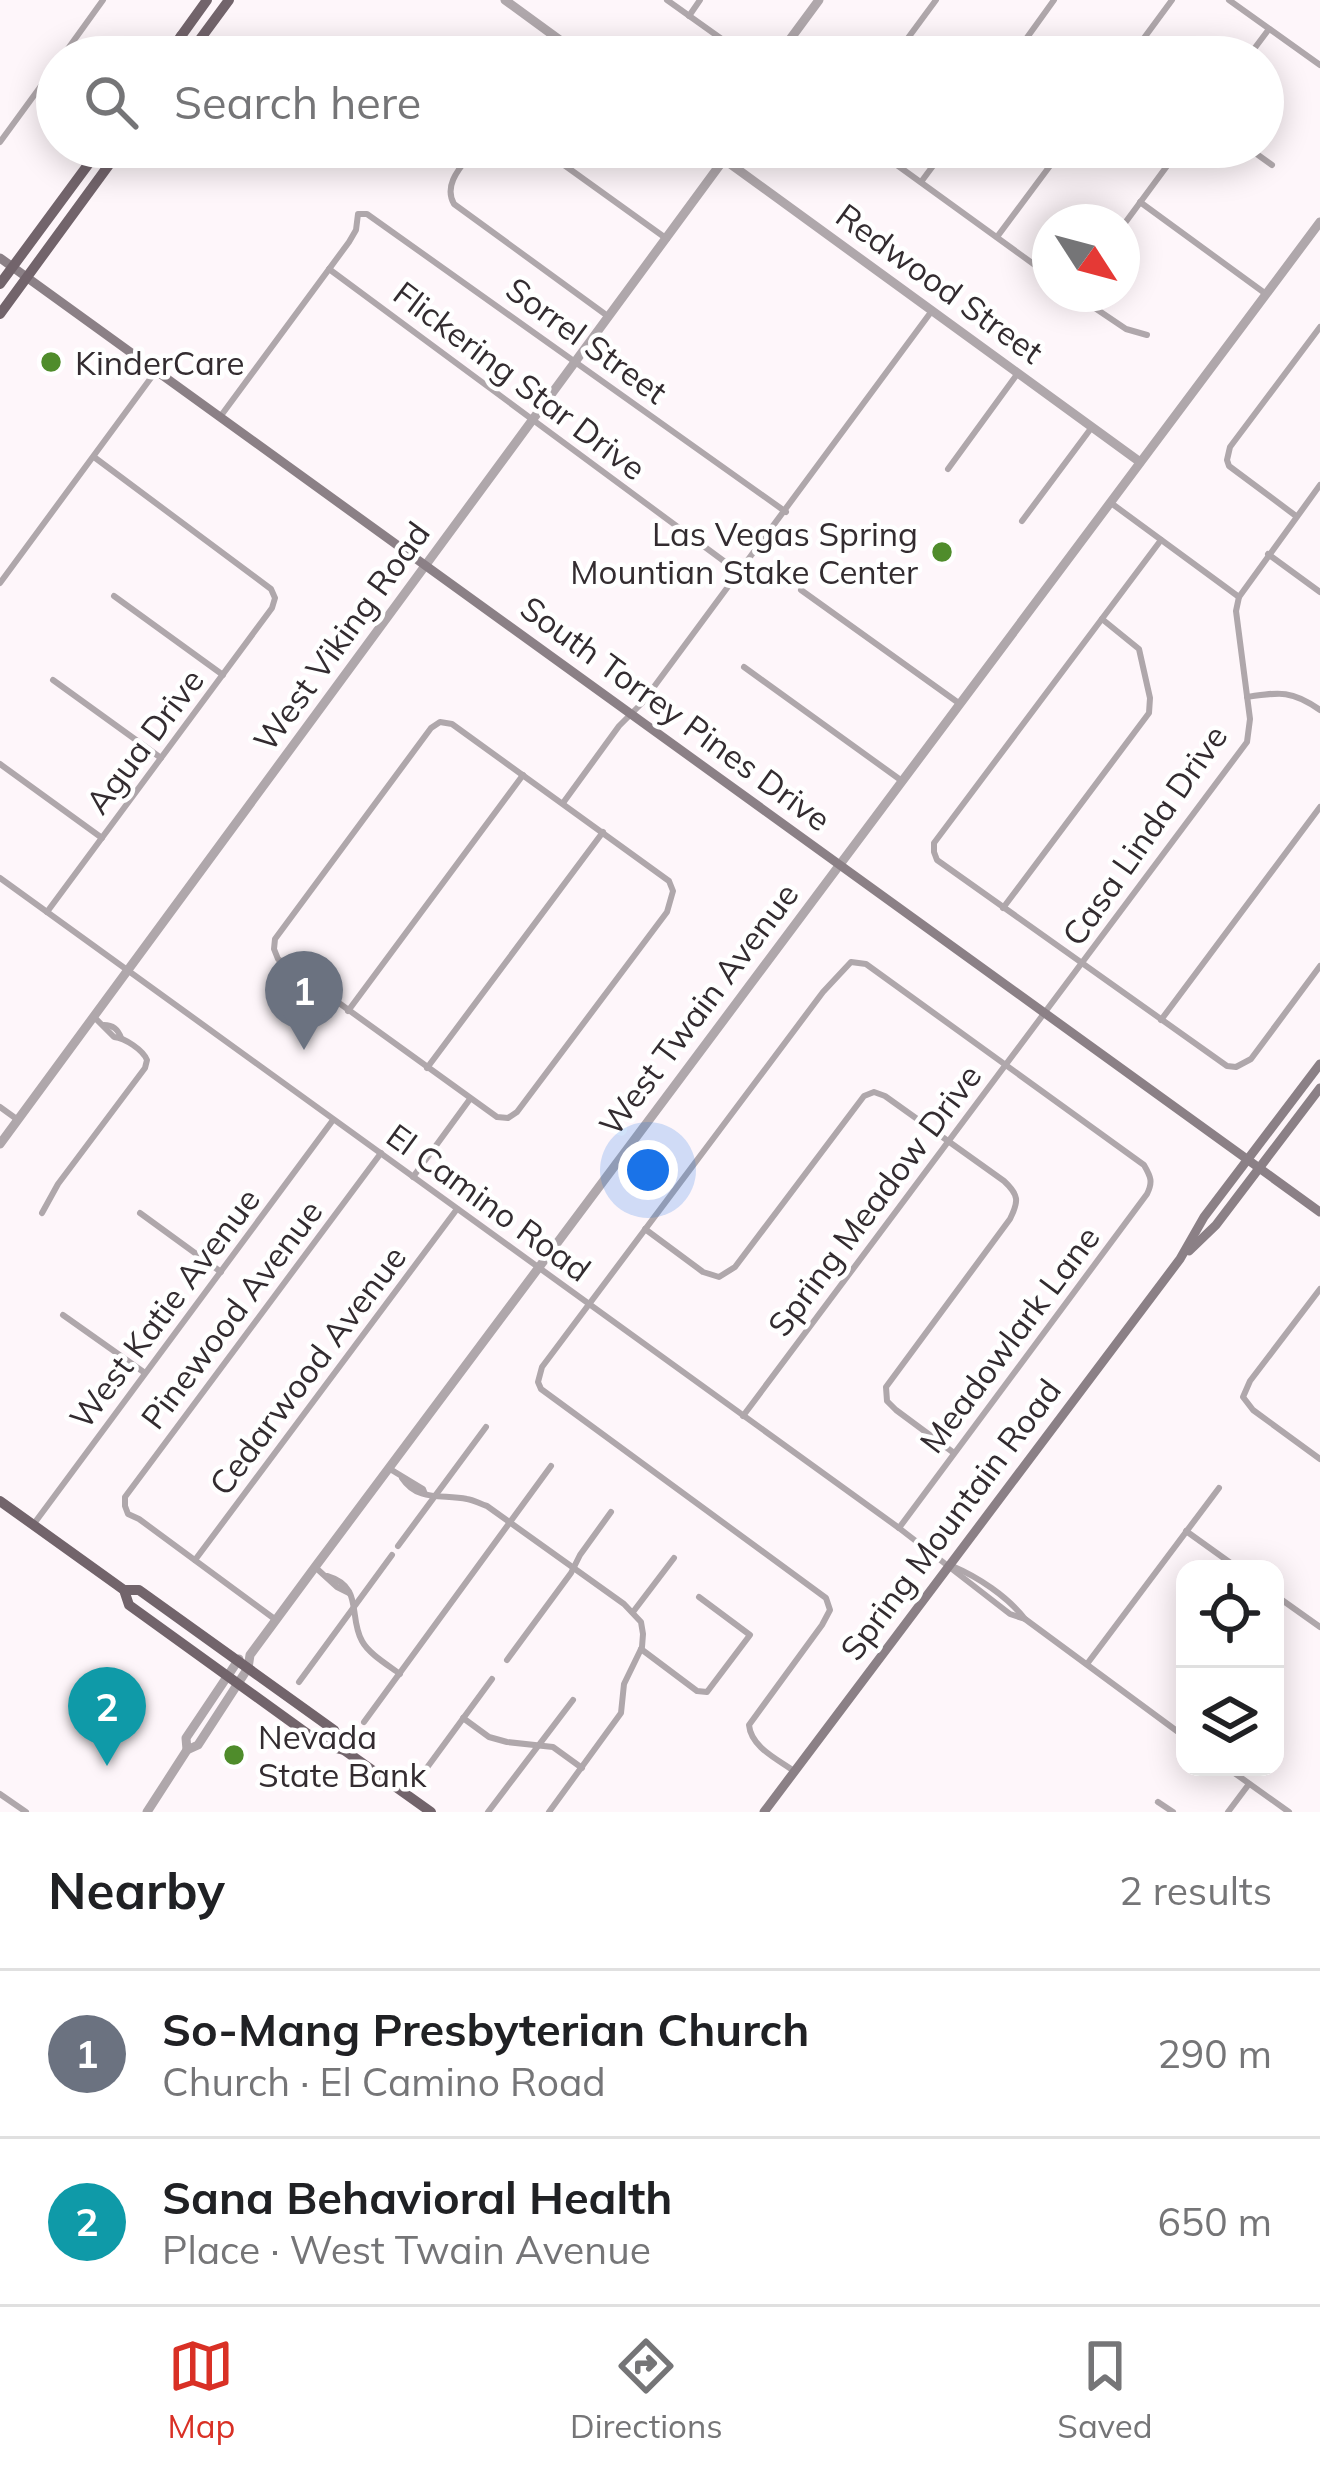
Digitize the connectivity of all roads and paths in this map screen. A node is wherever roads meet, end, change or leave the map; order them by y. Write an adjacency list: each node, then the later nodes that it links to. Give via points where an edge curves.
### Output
1 (104, 0): 14 (street)
2 (207, 0): 15 (main road)
3 (229, 0): 16 (main road)
4 (505, 0): 17 (street)
5 (667, 0): 12 (street)
6 (700, 0): 12 (street)
7 (819, 0): 19 (street)
8 (936, 0): 20 (street)
9 (1054, 0): 21 (street)
10 (1172, 0): 22 (street)
11 (1229, 0): 13 (street)
12 (689, 16): 18 (street)
13 (1269, 29): 23 (street); 24 (street)
14 (77, 36)
15 (181, 36)
16 (203, 36)
17 (554, 36)
18 (717, 36)
19 (792, 36)
20 (909, 36)
21 (1027, 36)
22 (1145, 36)
23 (1264, 36)
24 (1279, 36)
25 (1284, 39): 26 (street)
26 (1320, 64)
27 (36, 92): 28 (street)
28 (0, 142)
29 (85, 168): 46 (main road)
30 (107, 168): 48 (main road)
31 (461, 168): 54 (street, via 450,184 454,204)
32 (569, 168): 43 (street)
33 (719, 168): 43 (street, West Viking Road)
34 (736, 168): 51 (street, Redwood Street)
35 (901, 168): 39 (street)
36 (931, 168): 39 (street)
37 (1049, 168): 42 (street)
38 (1165, 168): 40 (street)
39 (921, 182): 42 (street)
40 (1140, 202): 50 (street)
41 (1320, 222): 50 (street, West Twain Avenue)
42 (998, 237): 45 (street)
43 (667, 238): 54 (street, West Viking Road)
44 (0, 258): 46 (main road, South Torrey Pines Drive)
45 (1032, 262)
46 (13, 267): 48 (main road, South Torrey Pines Drive); 49 (main road)
47 (329, 269): 57 (street, Sorrel Street, via 358,214 367,214); 60 (street); 61 (street, Flickering Star Drive)
48 (27, 277): 53 (main road); 58 (main road, South Torrey Pines Drive)
49 (0, 284)
50 (1266, 294): 64 (street, West Twain Avenue)
51 (932, 310): 59 (street, Redwood Street); 68 (street)
52 (1102, 312): 56 (street)
53 (0, 314)
54 (609, 317): 57 (street, West Viking Road)
55 (1320, 327): 69 (street, via 1228,460)
56 (1147, 335)
57 (577, 361): 61 (street, West Viking Road); 68 (street, Sorrel Street)
58 (156, 371): 60 (main road, South Torrey Pines Drive); 63 (street)
59 (1018, 373): 62 (street, Redwood Street); 65 (street)
60 (220, 417): 73 (main road, South Torrey Pines Drive)
61 (533, 420): 73 (street, West Viking Road); 74 (street, Flickering Star Drive)
62 (1092, 427): 64 (street, Redwood Street); 70 (street)
63 (94, 457): 75 (street); 82 (street, Agua Drive, via 271,589 272,608)
64 (1141, 462): 67 (street, West Twain Avenue)
65 (948, 469)
66 (1320, 485): 69 (street)
67 (1110, 503): 71 (street); 85 (street, West Twain Avenue)
68 (786, 512): 74 (street)
69 (1296, 516): 72 (street)
70 (1022, 521)
71 (1161, 540): 79 (street); 80 (street)
72 (1268, 554): 77 (street); 79 (street)
73 (426, 566): 87 (main road, South Torrey Pines Drive); 102 (street, West Viking Road)
74 (740, 572): 87 (street)
75 (0, 583)
76 (801, 590): 85 (street)
77 (1320, 592)
78 (115, 596): 82 (street)
79 (1239, 597): 84 (street, Casa Linda Drive)
80 (1102, 619): 98 (street, via 1139,649 1149,712); 98 (street, via 934,843 937,860)
81 (744, 667): 91 (street)
82 (223, 675): 88 (street, Agua Drive)
83 (53, 680): 88 (street)
84 (1247, 697): 86 (street, via 1282,692); 100 (street, Casa Linda Drive, via 1247,742)
85 (960, 704): 91 (street, West Twain Avenue)
86 (1320, 710)
87 (631, 714): 92 (street); 96 (main road, South Torrey Pines Drive)
88 (161, 758): 95 (street, Agua Drive)
89 (0, 764): 95 (street)
90 (523, 775): 92 (street); 103 (street); 103 (street, via 452,724 431,728 275,939 278,959)
91 (902, 782): 96 (street, West Twain Avenue)
92 (563, 803): 94 (street)
93 (1320, 807): 106 (street)
94 (603, 832): 109 (street); 111 (street, via 669,881 667,912 517,1112 497,1118)
95 (102, 838): 99 (street, Agua Drive)
96 (840, 865): 104 (main road, South Torrey Pines Drive); 127 (street, West Twain Avenue)
97 (0, 878): 99 (street, El Camino Road)
98 (1003, 908): 100 (street)
99 (47, 912): 102 (street, El Camino Road)
100 (1082, 964): 104 (street, Casa Linda Drive); 106 (street)
101 (1320, 966): 106 (street, via 1251,1059 1236,1067)
102 (128, 972): 105 (street, West Viking Road); 114 (street, El Camino Road)
103 (348, 1011): 109 (street)
104 (1044, 1013): 108 (street, Spring Meadow Drive); 118 (main road, South Torrey Pines Drive)
105 (94, 1017): 113 (street, West Viking Road); 124 (street, via 143,1052 145,1068)
106 (1161, 1021)
107 (1320, 1064): 118 (main road, Spring Mountain Road)
108 (1005, 1065): 115 (street, Spring Meadow Drive); 125 (street, via 866,964 851,962); 135 (street, Meadowlark Lane, via 1144,1165 1151,1185)
109 (428, 1069): 111 (street)
110 (1320, 1088): 119 (main road, Spring Mountain Road)
111 (470, 1099): 120 (street)
112 (0, 1107): 113 (street)
113 (18, 1120): 116 (street, West Viking Road)
114 (333, 1120): 117 (street, El Camino Road); 128 (street, West Katie Avenue)
115 (948, 1141): 125 (street, via 874,1092 719,1277); 133 (street, Spring Meadow Drive); 135 (street, via 1018,1196 1010,1220 886,1387 896,1410)
116 (0, 1144)
117 (381, 1154): 120 (street, El Camino Road); 150 (street, Pinewood Avenue, via 130,1488 128,1514)
118 (1247, 1160): 119 (main road, South Torrey Pines Drive); 126 (main road, Spring Mountain Road)
119 (1259, 1168): 122 (main road, South Torrey Pines Drive); 126 (main road, Spring Mountain Road)
120 (413, 1177): 121 (street, El Camino Road)
121 (457, 1209): 127 (street, El Camino Road); 150 (street, Cedarwood Avenue)
122 (1320, 1212)
123 (140, 1213): 128 (street)
124 (42, 1214)
125 (645, 1229): 130 (street)
126 (1180, 1259): 153 (main road, Spring Mountain Road)
127 (538, 1268): 130 (street, El Camino Road); 138 (street, West Twain Avenue)
128 (221, 1272): 132 (street, West Katie Avenue)
129 (1320, 1289): 136 (street, via 1243,1397)
130 (589, 1304): 133 (street, El Camino Road); 180 (street, via 542,1367 541,1389 830,1604 749,1725 751,1736)
131 (63, 1315): 132 (street)
132 (145, 1373): 144 (street, West Katie Avenue)
133 (743, 1416): 145 (street, El Camino Road)
134 (486, 1427): 140 (street)
135 (954, 1453): 145 (street, Meadowlark Lane)
136 (1320, 1459)
137 (551, 1466): 143 (street)
138 (388, 1468): 140 (street); 154 (street, West Twain Avenue)
139 (1219, 1488): 146 (street)
140 (429, 1496): 143 (street, via 466,1499); 147 (street)
141 (0, 1501): 144 (main road)
142 (611, 1512): 152 (street)
143 (511, 1523): 152 (street); 166 (street)
144 (33, 1525): 155 (main road)
145 (898, 1528): 153 (street, El Camino Road)
146 (1186, 1532): 151 (street); 165 (street)
147 (398, 1546)
148 (392, 1555): 158 (street)
149 (674, 1558): 159 (street)
150 (195, 1560): 160 (street)
151 (1226, 1560)
152 (574, 1566): 159 (street); 163 (street)
153 (950, 1566): 165 (street, El Camino Road); 180 (main road, Spring Mountain Road)
154 (315, 1567): 158 (street); 160 (street, West Twain Avenue)
155 (124, 1590): 164 (main road, via 140,1590); 167 (main road, via 129,1606)
156 (699, 1597): 162 (street, via 750,1635 707,1692)
157 (1284, 1601): 161 (street)
158 (354, 1605): 166 (street, via 362,1642); 169 (street)
159 (633, 1612): 162 (street, via 644,1634)
160 (276, 1620): 164 (street, West Twain Avenue)
161 (1320, 1627)
162 (641, 1649): 178 (street, via 621,1713)
163 (507, 1660)
164 (245, 1661): 167 (street, West Twain Avenue); 170 (street, West Twain Avenue); 177 (main road, via 334,1730)
165 (1087, 1664): 174 (street, El Camino Road)
166 (400, 1673): 173 (street)
167 (226, 1675): 170 (main road); 176 (street, West Twain Avenue, via 186,1738)
168 (492, 1679): 172 (street)
169 (298, 1682)
170 (237, 1684): 176 (street, West Twain Avenue); 177 (main road, via 323,1745)
171 (573, 1700): 175 (street)
172 (463, 1718): 175 (street, via 489,1737); 179 (street)
173 (364, 1722)
174 (1176, 1730)
175 (538, 1745): 178 (street); 188 (street)
176 (187, 1750): 186 (street, West Twain Avenue)
177 (344, 1750): 187 (main road)
178 (582, 1768): 189 (street)
179 (426, 1769)
180 (794, 1771): 190 (main road, Spring Mountain Road)
181 (1238, 1776): 182 (street)
182 (1249, 1784): 192 (street); 193 (street)
183 (0, 1794): 185 (street)
184 (1159, 1802): 191 (street)
185 (26, 1812)
186 (147, 1812)
187 (431, 1812)
188 (488, 1812)
189 (549, 1812)
190 (764, 1812)
191 (1173, 1812)
192 (1228, 1812)
193 (1289, 1812)

